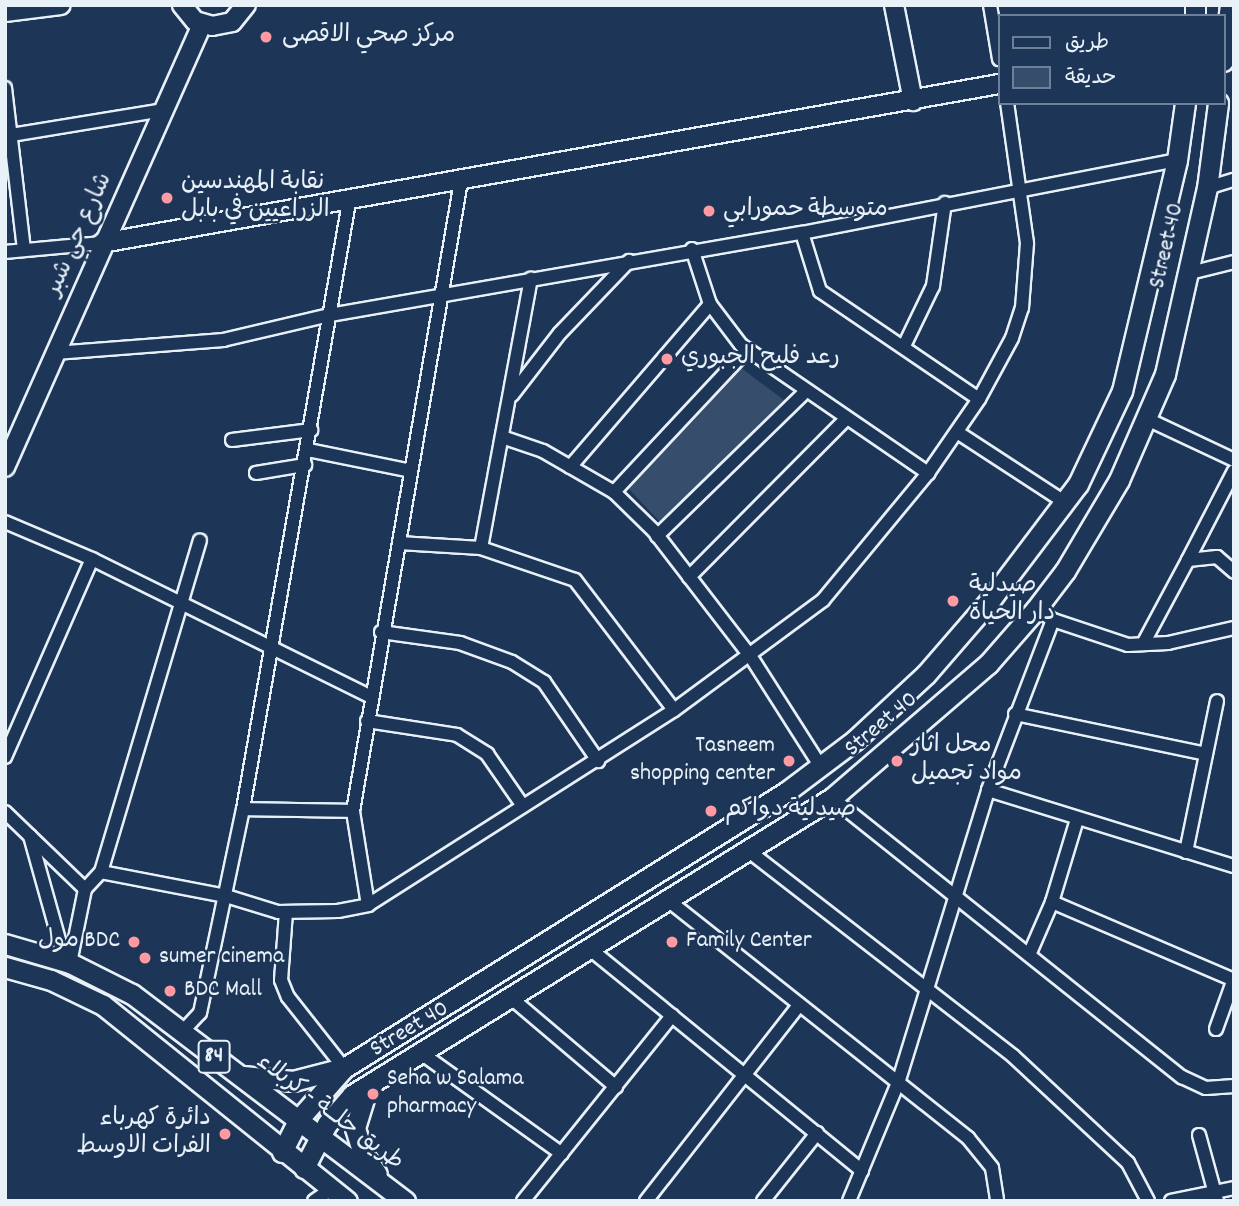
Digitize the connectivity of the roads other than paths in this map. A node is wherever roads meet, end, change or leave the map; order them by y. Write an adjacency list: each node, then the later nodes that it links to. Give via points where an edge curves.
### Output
1 (61, 5): 7 (street)
2 (246, 5): 8 (street, via 232,22)
3 (894, 5): 13 (street)
4 (990, 5): 10 (street)
5 (1230, 5): 9 (main road)
6 (182, 6): 8 (street)
7 (5, 12)
8 (202, 24): 17 (street, شارع حي شبر)
9 (1225, 45)
10 (998, 53)
11 (998, 84): 13 (street)
12 (5, 88): 18 (street)
13 (912, 101): 21 (street)
14 (1007, 105): 23 (street)
15 (1185, 105): 19 (main road, Street 40)
16 (1218, 105): 22 (main road, Street 40)
17 (163, 110): 18 (street); 27 (street, شارع حي شبر)
18 (8, 135): 28 (street)
19 (1177, 160): 23 (street); 60 (main road, Street 40, via 1122,391)
20 (1234, 180): 22 (street)
21 (461, 181): 24 (street); 35 (street)
22 (1207, 188): 33 (main road, Street 40)
23 (1020, 189): 25 (street); 43 (street, via 1027,243 1022,308 1012,338)
24 (349, 202): 27 (street); 37 (street)
25 (945, 203): 26 (street); 38 (street, via 933,286)
26 (802, 233): 29 (street); 38 (street, via 820,291)
27 (102, 243): 28 (street); 40 (street, شارع حي شبر)
28 (24, 249): 30 (street)
29 (692, 249): 31 (street); 36 (street)
30 (5, 252)
31 (629, 261): 34 (street); 42 (street, via 560,334)
32 (1234, 262): 33 (street)
33 (1186, 274): 45 (main road, Street 40, via 1165,374)
34 (531, 279): 35 (street); 42 (street)
35 (441, 295): 37 (street); 55 (street)
36 (710, 304): 39 (street); 54 (street)
37 (330, 315): 40 (street, via 223,340); 46 (street)
38 (904, 346): 43 (street)
39 (748, 349): 41 (street); 59 (street)
40 (54, 353): 53 (street, شارع حي شبر)
41 (806, 391): 44 (street); 62 (street)
42 (509, 398): 48 (street)
43 (979, 399): 47 (street)
44 (846, 419): 58 (street); 69 (street)
45 (1147, 419): 51 (street); 71 (main road, Street 40, via 1119,480)
46 (311, 430): 49 (street); 50 (street)
47 (957, 432): 58 (street); 60 (street)
48 (502, 436): 54 (street); 65 (street)
49 (232, 440)
50 (308, 450): 52 (street); 55 (street)
51 (1231, 455)
52 (305, 465): 57 (street); 75 (street)
53 (5, 467)
54 (570, 467): 59 (street)
55 (411, 471): 64 (street)
56 (1234, 471): 67 (street)
57 (256, 473)
58 (928, 473): 76 (street, via 823,600)
59 (614, 492): 62 (street)
60 (1066, 503): 77 (main road, Street 40, via 991,599)
61 (5, 522): 66 (street)
62 (657, 536): 69 (street)
63 (200, 540): 70 (street)
64 (399, 543): 65 (street); 73 (street)
65 (481, 548): 80 (street, via 575,580)
66 (92, 559): 70 (street); 87 (street)
67 (1188, 560): 68 (street, via 1217,557); 74 (street)
68 (1234, 572)
69 (689, 577): 76 (street)
70 (182, 602): 75 (street); 101 (street)
71 (1044, 614): 74 (street, via 1128,645); 81 (street); 82 (main road, Street 40)
72 (1234, 628): 74 (street)
73 (382, 632): 78 (street); 88 (street, via 460,643 512,662 544,682)
74 (1143, 644)
75 (275, 647): 78 (street); 93 (street)
76 (751, 657): 80 (street); 89 (street)
77 (909, 689): 82 (main road, via 915,706); 83 (main road, Street 40)
78 (371, 696): 84 (street)
79 (1217, 701): 86 (street)
80 (674, 710): 88 (street)
81 (1015, 714): 86 (street); 90 (street)
82 (932, 715): 85 (main road, Street 40)
83 (877, 719): 85 (main road, via 892,727); 89 (main road, Street 40)
84 (367, 721): 92 (street, via 457,735 488,754); 94 (street)
85 (899, 744): 91 (main road, Street 40)
86 (1206, 754): 99 (street)
87 (5, 757)
88 (598, 761): 92 (street)
89 (821, 767): 122 (main road, Street 40, via 760,810)
90 (988, 790): 96 (street); 104 (street)
91 (832, 798): 98 (main road, Street 40); 104 (street)
92 (523, 806): 107 (street)
93 (243, 809): 94 (street); 103 (street)
94 (353, 811): 107 (street)
95 (5, 812): 97 (street)
96 (1077, 819): 99 (street); 106 (street)
97 (30, 836): 102 (street); 112 (street)
98 (750, 852): 105 (main road, Street 40); 115 (street)
99 (1186, 852): 100 (street)
100 (1234, 866)
101 (101, 872): 102 (street); 103 (street)
102 (85, 889): 112 (street)
103 (226, 895): 108 (street); 120 (street, via 200,1013)
104 (955, 895): 111 (street); 115 (street)
105 (669, 901): 110 (main road, Street 40); 117 (street)
106 (1052, 902): 111 (street); 114 (street)
107 (368, 905): 108 (street)
108 (286, 912): 122 (street, via 281,980 288,997)
109 (5, 943): 112 (main road, طريق حلــة - كربلاء / 84)
110 (590, 949): 116 (main road, Street 40); 118 (street)
111 (1028, 955): 127 (street, via 1182,1077 1206,1088)
112 (68, 962): 120 (main road, طريق حلــة - كربلاء / 84, via 132,994)
113 (5, 967): 133 (main road, 84, via 51,980 103,1005)
114 (1234, 980): 119 (street)
115 (927, 992): 125 (street); 147 (street, via 1013,1056 1091,1126 1128,1163)
116 (510, 998): 121 (main road, Street 40); 128 (street)
117 (799, 1005): 124 (street); 125 (street)
118 (672, 1016): 124 (street); 128 (street)
119 (1216, 1029)
120 (183, 1032): 123 (main road, طريق حلــة - كربلاء / 84)
121 (421, 1053): 126 (main road, Street 40); 134 (street)
122 (344, 1068): 123 (main road, via 293,1081); 129 (main road, Street 40)
123 (239, 1076): 129 (main road, طريق حلــة - كربلاء / 84)
124 (745, 1076): 130 (street); 143 (street)
125 (899, 1080): 136 (street); 146 (street, via 986,1155)
126 (371, 1081): 131 (main road, Street 40, via 352,1095); 137 (main road, via 355,1128 363,1154)
127 (1234, 1086)
128 (616, 1087): 134 (street)
129 (298, 1120): 131 (main road, طريق حلــة - كربلاء / 84); 133 (main road, Street 40)
130 (817, 1133): 136 (street); 144 (street)
131 (320, 1135): 135 (main road, Street 40); 137 (main road, طريق حلــة - كربلاء / 84)
132 (1199, 1135): 139 (street)
133 (282, 1152): 135 (main road, 84)
134 (562, 1154): 142 (street)
135 (304, 1168): 140 (main road, 84)
136 (862, 1171): 145 (street)
137 (383, 1184): 141 (main road, طريق حلــة - كربلاء / 84)
138 (1234, 1188): 139 (street)
139 (1215, 1196): 148 (street)
140 (334, 1198)
141 (405, 1201)
142 (523, 1201)
143 (646, 1201)
144 (763, 1201)
145 (849, 1201)
146 (997, 1201)
147 (1148, 1201)
148 (1171, 1201)

